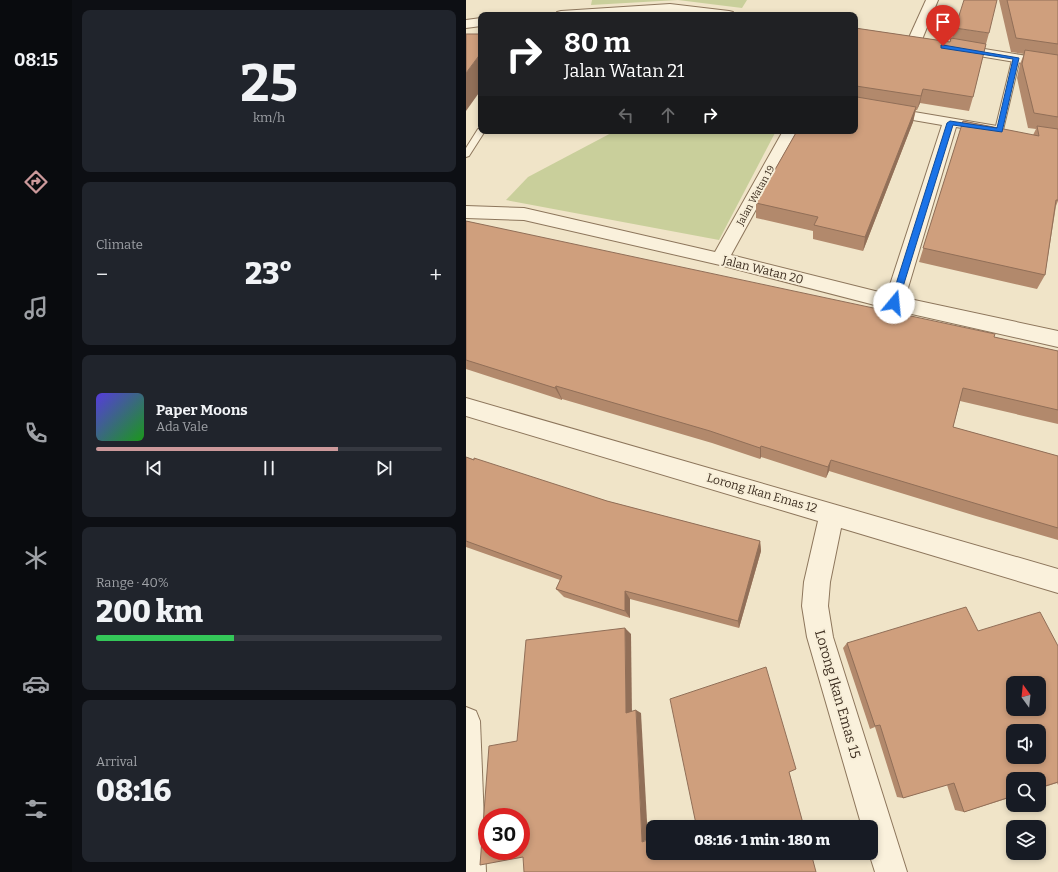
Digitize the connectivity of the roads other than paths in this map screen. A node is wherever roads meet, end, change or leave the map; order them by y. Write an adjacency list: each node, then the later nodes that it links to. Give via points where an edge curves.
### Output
1 (578, 0): 3 (street)
2 (932, 0): 9 (street)
3 (575, 12)
4 (606, 12): 5 (street, via 670,8)
5 (704, 12)
6 (478, 22): 7 (street)
7 (466, 24)
8 (899, 39): 9 (street)
9 (914, 42): 10 (street)
10 (930, 44)
11 (945, 47): 12 (street)
12 (1016, 58): 13 (street); 16 (lane)
13 (1058, 64)
14 (858, 107): 15 (street)
15 (950, 123): 16 (street); 23 (street)
16 (999, 130): 17 (street)
17 (1015, 133)
18 (479, 134): 20 (lane)
19 (789, 134): 22 (street, Jalan Watan 19)
20 (466, 154)
21 (466, 212): 22 (street, Jalan Watan 20, via 524,214)
22 (720, 258): 23 (street, Jalan Watan 20)
23 (894, 303): 24 (street, Jalan Watan 20)
24 (1058, 339)
25 (466, 407): 26 (street, Lorong Ikan Emas 12)
26 (832, 514): 27 (street, Lorong Ikan Emas 12); 30 (street, Lorong Ikan Emas 15, via 817,582 815,606 820,637)
27 (1058, 581)
28 (466, 721): 29 (street)
29 (470, 872)
30 (891, 872)

